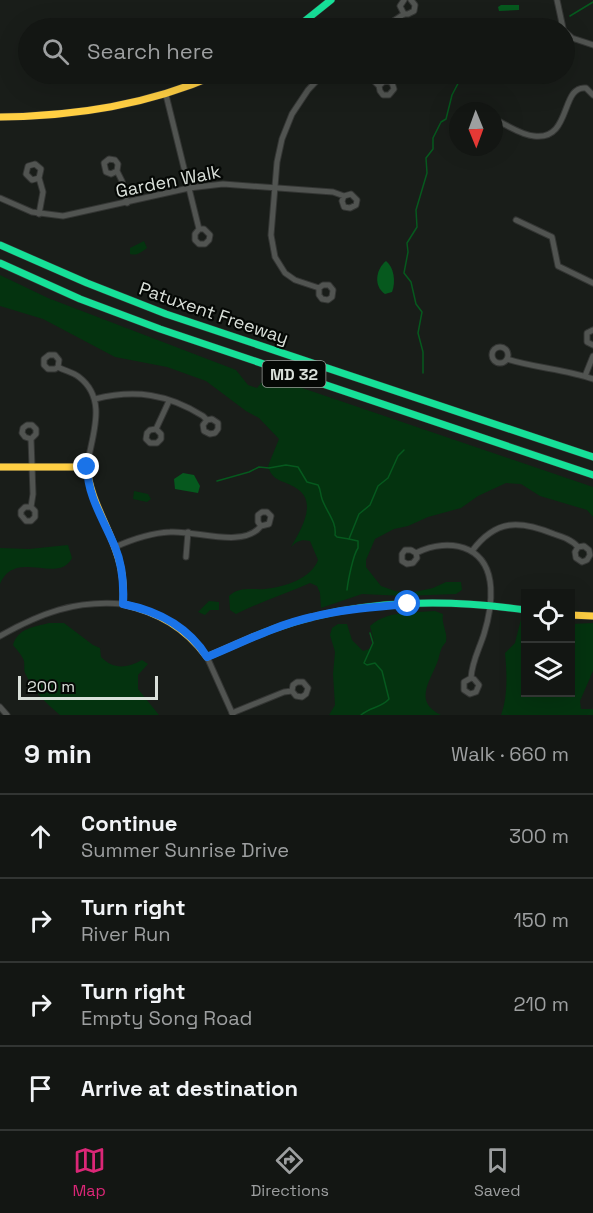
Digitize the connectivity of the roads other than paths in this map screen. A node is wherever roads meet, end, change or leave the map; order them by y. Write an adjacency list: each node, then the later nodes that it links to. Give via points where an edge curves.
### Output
1 (331, 0): 6 (main road)
2 (404, 0): 5 (street, via 400,6)
3 (411, 0): 5 (street, via 414,11)
4 (557, 0): 8 (street)
5 (404, 14): 7 (street)
6 (308, 18)
7 (398, 18)
8 (561, 18)
9 (575, 39): 10 (street)
10 (593, 45)
11 (193, 84): 13 (main road)
12 (314, 84): 19 (street, via 286,126)
13 (166, 95): 15 (main road, via 80,113); 20 (street)
14 (593, 95): 16 (street, via 586,88 575,90 561,123 544,136 528,135)
15 (0, 117)
16 (503, 123)
17 (117, 171): 23 (street)
18 (39, 178): 24 (street, via 43,192)
19 (275, 187): 20 (street, Garden Walk, via 223,184); 21 (street, Garden Walk); 30 (street, via 271,235 275,257 292,278)
20 (189, 188): 23 (street, Garden Walk); 26 (street)
21 (344, 196)
22 (0, 198): 24 (street, Garden Walk)
23 (127, 203): 24 (street, Garden Walk, via 72,215)
24 (39, 214)
25 (516, 220): 29 (street, via 552,237 558,266)
26 (199, 229)
27 (0, 245): 43 (main road, Patuxent Freeway / MD 32, via 166,314)
28 (0, 263): 47 (main road, Patuxent Freeway / MD 32, via 160,329)
29 (593, 283)
30 (320, 288)
31 (593, 330): 32 (street, via 586,338)
32 (593, 345)
33 (593, 356): 36 (street)
34 (507, 359): 36 (street)
35 (58, 366): 38 (street, via 82,380)
36 (585, 376): 37 (street)
37 (593, 379)
38 (95, 399): 39 (street, via 137,393); 46 (street)
39 (169, 400): 40 (street); 41 (street)
40 (207, 420)
41 (156, 429)
42 (31, 439): 44 (street)
43 (593, 457)
44 (32, 466): 45 (main road); 46 (main road); 48 (street)
45 (0, 467)
46 (87, 467): 51 (main road, via 92,500)
47 (593, 475)
48 (31, 507)
49 (261, 526): 50 (street, via 251,535 240,537)
50 (188, 532): 51 (street, via 151,534); 55 (street)
51 (115, 547): 56 (main road, via 123,574)
52 (578, 547): 53 (street, via 571,540 517,524 488,534)
53 (472, 551): 54 (street, via 446,545); 57 (street, via 489,575)
54 (416, 553)
55 (186, 557)
56 (123, 604): 61 (street, via 94,603 66,608); 62 (main road, via 170,620 196,640)
57 (489, 604): 58 (main road); 62 (main road, via 442,601 345,610 293,622); 63 (street, via 485,629 472,661)
58 (521, 609)
59 (575, 615): 60 (main road)
60 (593, 616)
61 (0, 636)
62 (207, 657): 66 (street)
63 (471, 678)
64 (292, 691): 66 (street)
65 (0, 707): 67 (street)
66 (232, 714)
67 (7, 715)

